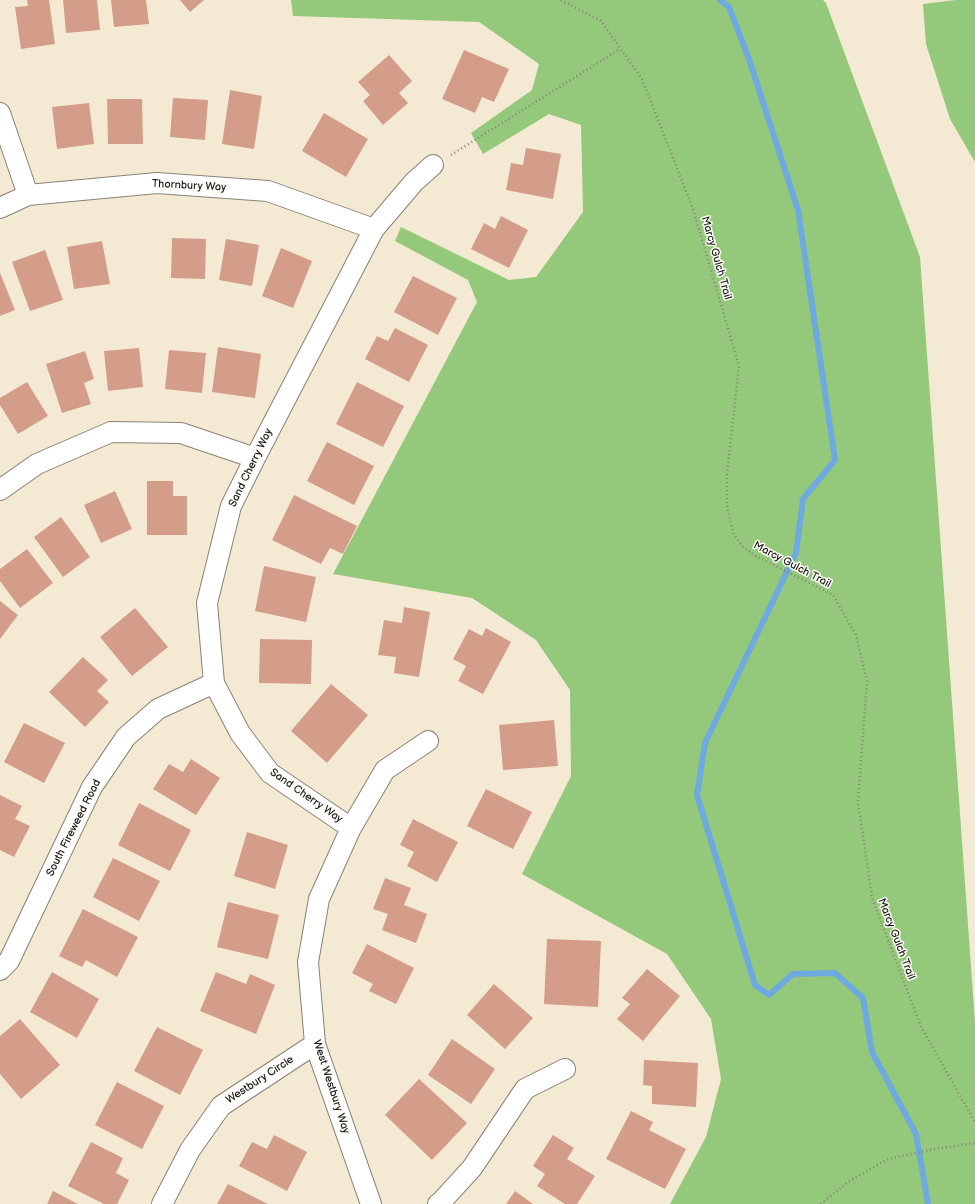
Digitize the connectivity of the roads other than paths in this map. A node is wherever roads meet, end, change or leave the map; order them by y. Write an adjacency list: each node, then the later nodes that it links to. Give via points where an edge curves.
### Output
1 (0, 113): 3 (street)
2 (433, 165): 5 (street, Sand Cherry Way, via 414,182)
3 (28, 195): 4 (street, Thornbury Way); 5 (street, Thornbury Way, via 157,183 268,191)
4 (0, 208)
5 (374, 229): 6 (street, Sand Cherry Way)
6 (255, 458): 7 (street, via 181,433 111,432 37,464); 8 (street, Sand Cherry Way, via 230,506 207,603)
7 (0, 490)
8 (214, 683): 10 (street, Sand Cherry Way, via 240,733 270,773); 11 (street, South Fireweed Road, via 158,709 126,737 92,787 9,961)
9 (428, 741): 10 (street, West Westbury Way, via 385,770)
10 (351, 828): 12 (street, West Westbury Way, via 319,899 308,962)
11 (0, 970)
12 (315, 1044): 14 (street, Westbury Circle, via 221,1106 190,1150); 15 (street, West Westbury Way)
13 (565, 1070): 16 (street, via 525,1089 472,1168)
14 (162, 1204)
15 (371, 1204)
16 (438, 1204)

